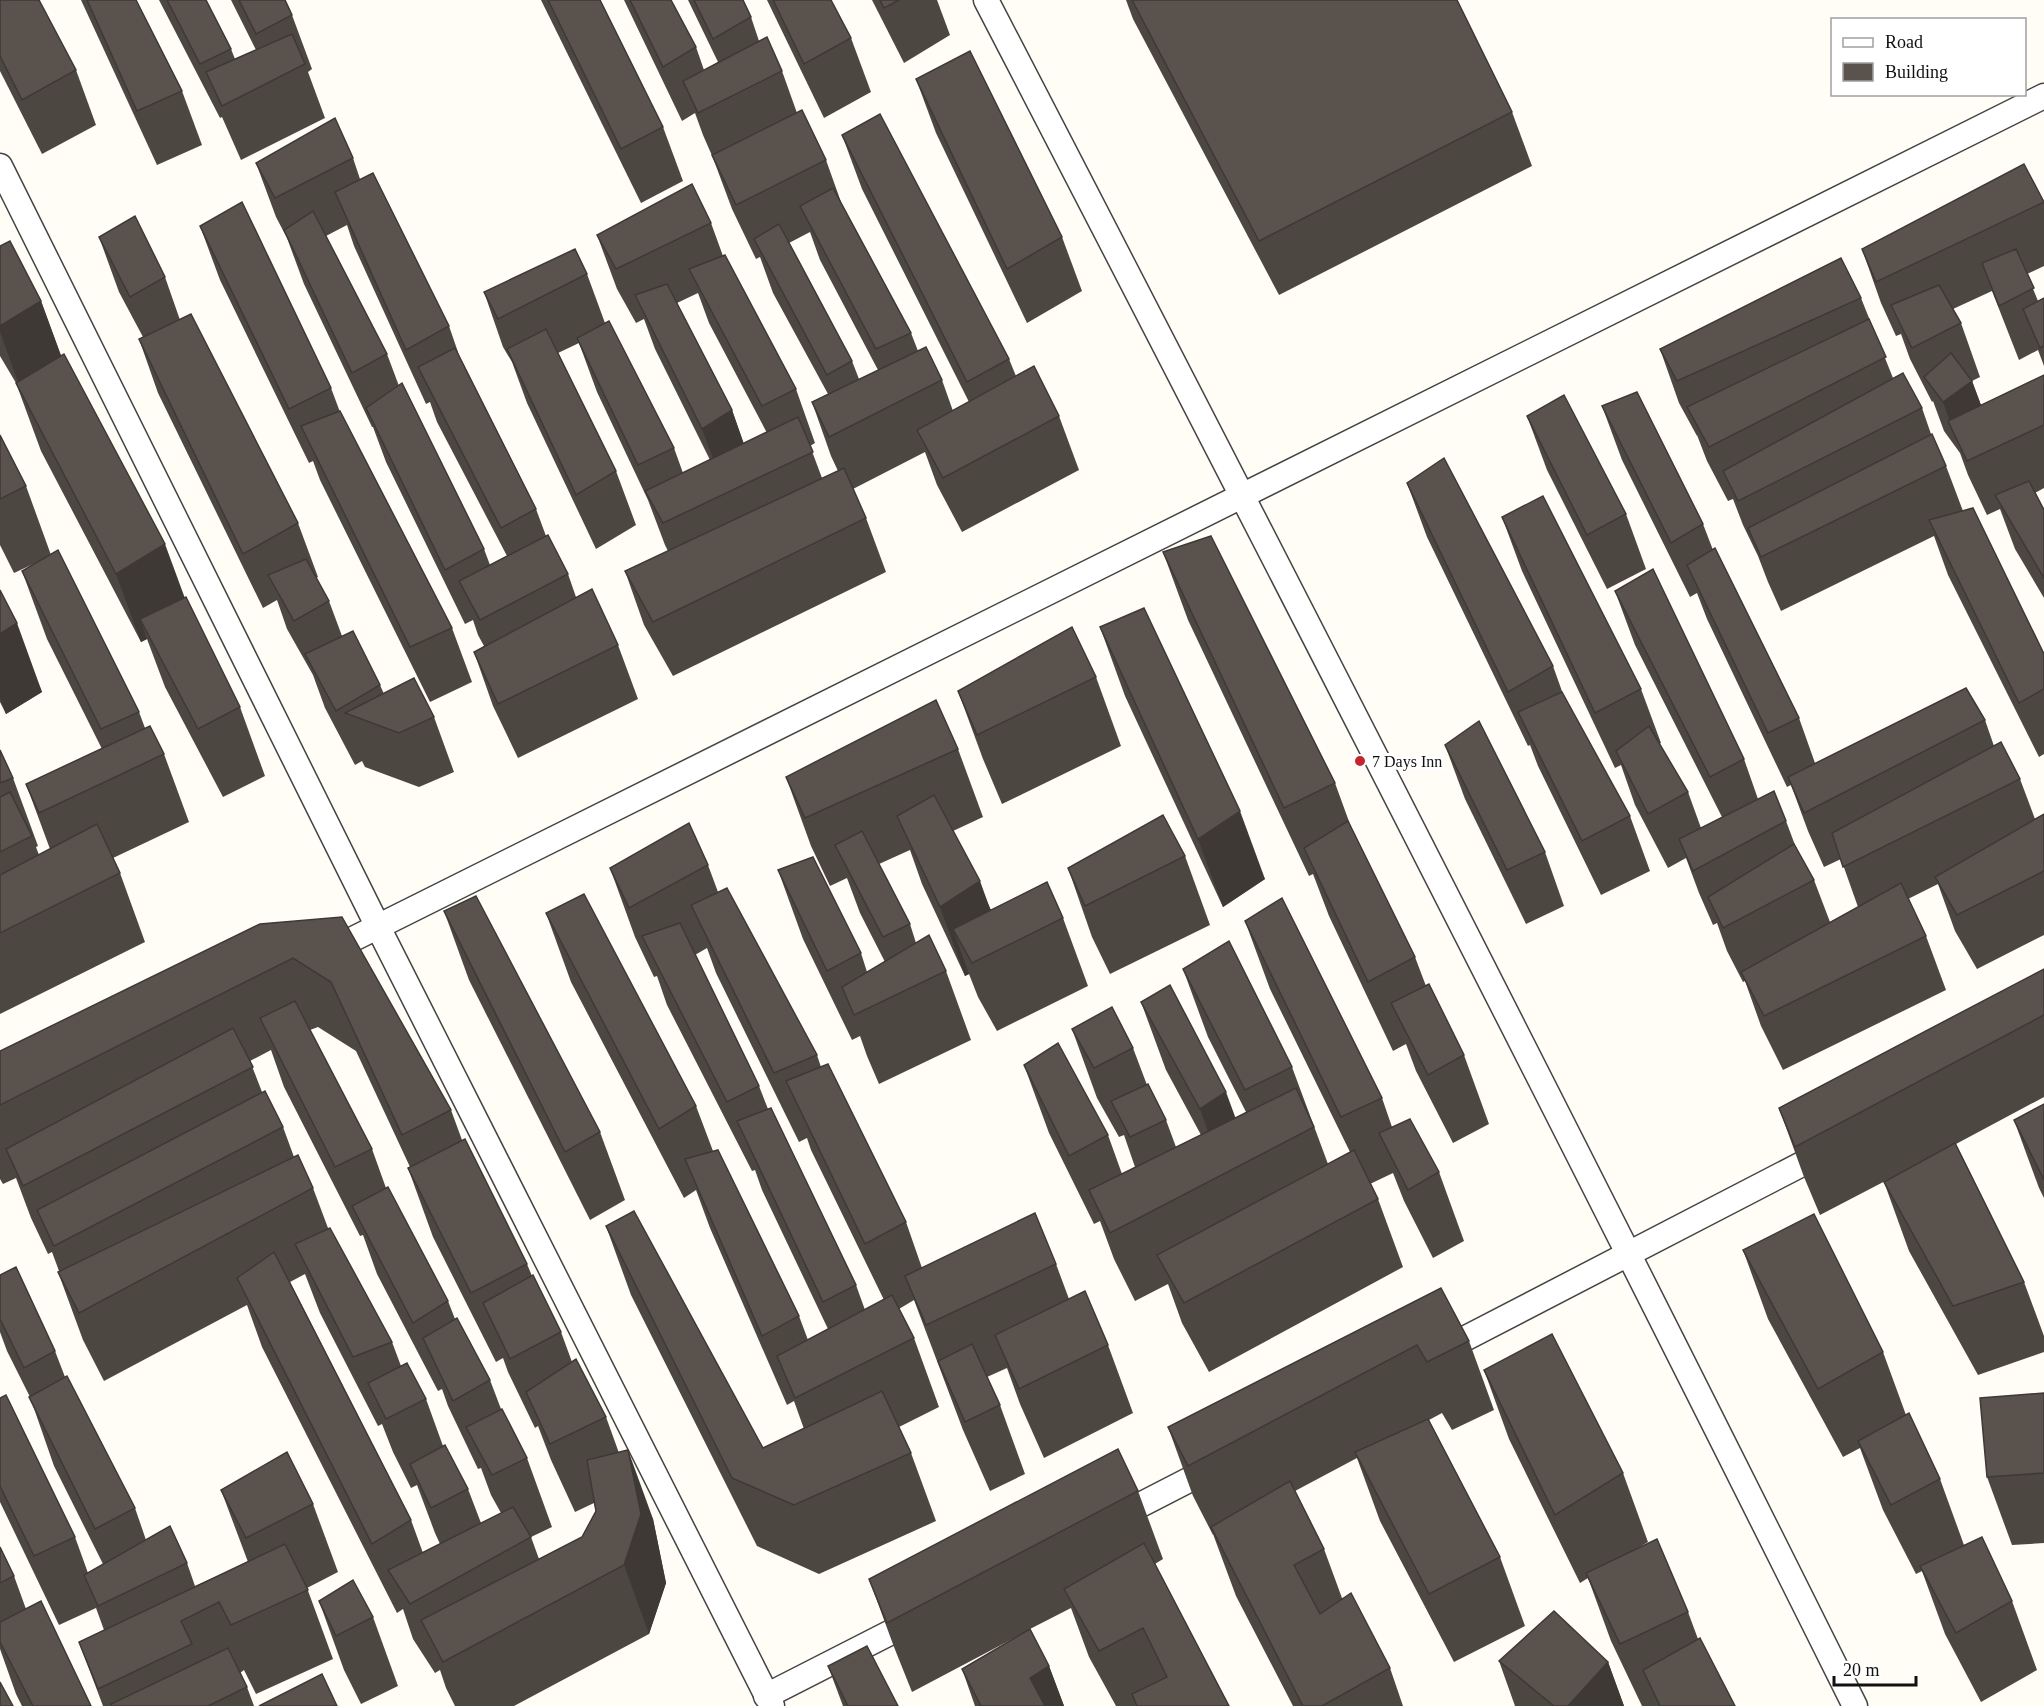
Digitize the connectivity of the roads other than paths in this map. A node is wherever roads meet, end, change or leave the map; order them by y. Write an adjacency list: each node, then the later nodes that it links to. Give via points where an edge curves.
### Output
1 (986, 0): 4 (street)
2 (2044, 96): 4 (street)
3 (0, 166): 5 (street)
4 (1243, 496): 5 (street); 8 (street)
5 (378, 927): 6 (street); 13 (street)
6 (304, 963)
7 (1853, 1138): 8 (street)
8 (1630, 1254): 9 (street); 14 (street)
9 (1417, 1363)
10 (1236, 1456): 11 (street)
11 (1097, 1527)
12 (937, 1609): 13 (street)
13 (769, 1701)
14 (1855, 1706)

